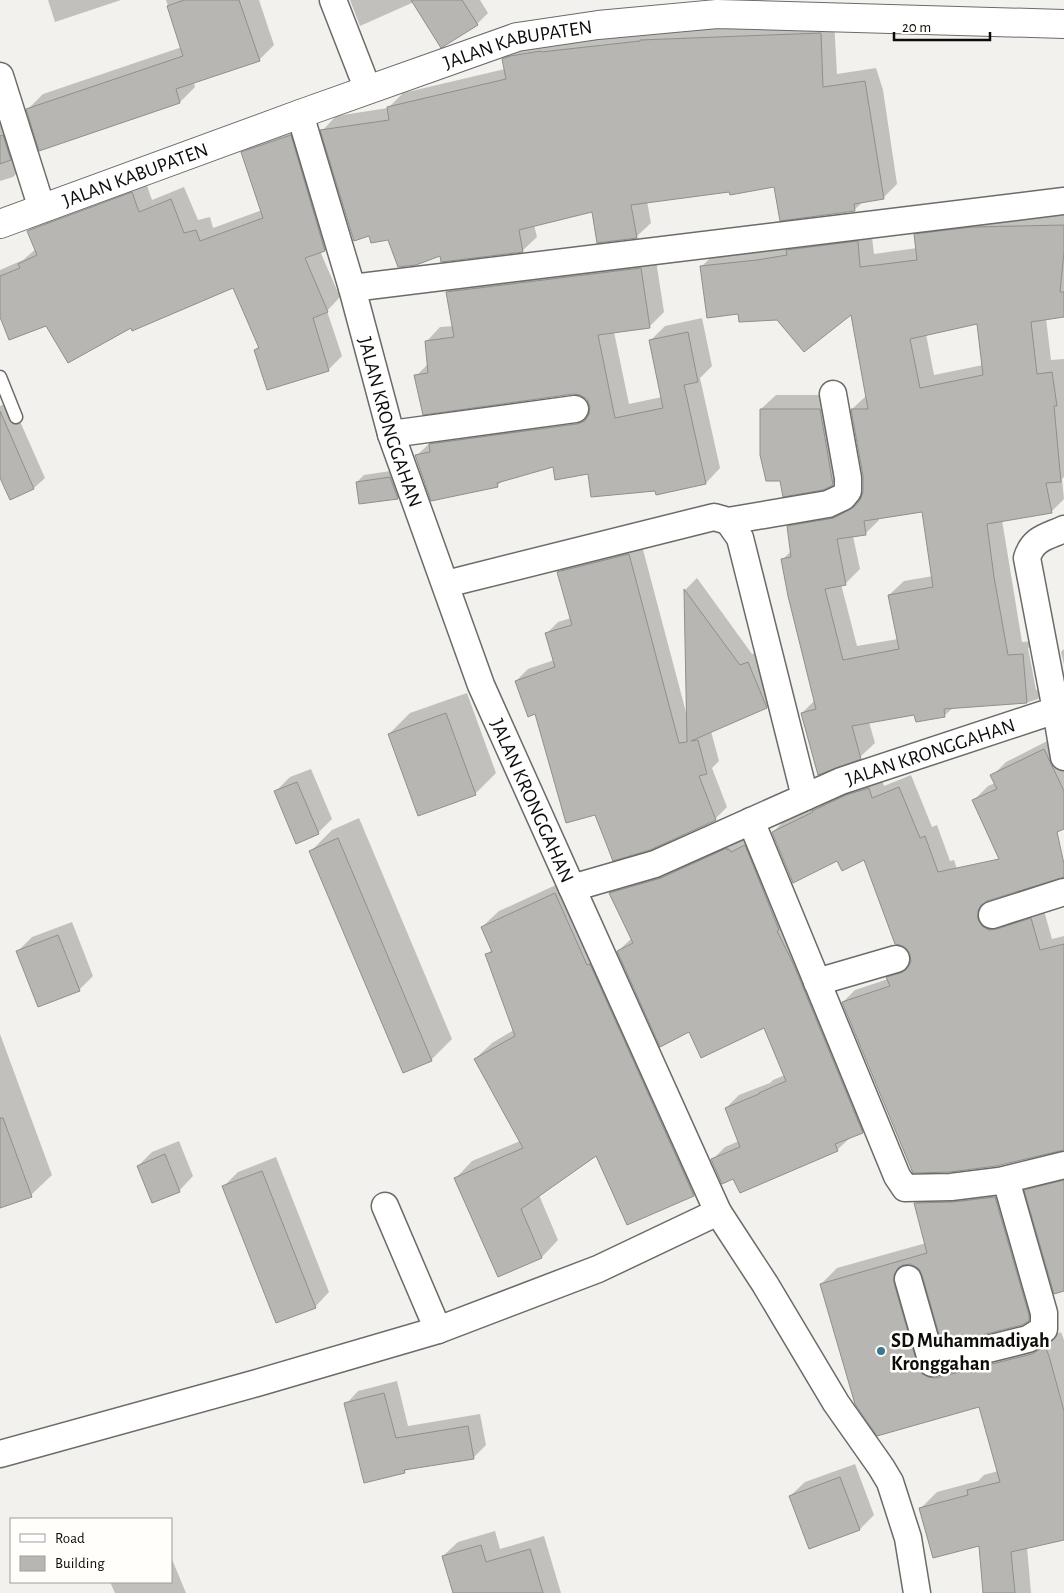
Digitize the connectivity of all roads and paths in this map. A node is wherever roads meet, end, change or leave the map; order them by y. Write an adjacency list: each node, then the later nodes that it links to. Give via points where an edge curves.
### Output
1 (333, 0): 4 (street)
2 (1064, 24): 4 (main road, JALAN KABUPATEN, via 717,14 608,24 517,37)
3 (0, 76): 7 (street)
4 (368, 90): 5 (main road, JALAN KABUPATEN)
5 (300, 114): 7 (main road, JALAN KABUPATEN); 9 (street, JALAN KRONGGAHAN)
6 (1064, 201): 9 (street)
7 (42, 209): 8 (main road, JALAN KABUPATEN)
8 (0, 224)
9 (352, 288): 14 (street, JALAN KRONGGAHAN)
10 (0, 377): 13 (lane)
11 (833, 394): 15 (street, via 848,491 828,504)
12 (575, 409): 14 (street)
13 (16, 417)
14 (391, 434): 17 (street, JALAN KRONGGAHAN)
15 (728, 521): 17 (street, via 714,517); 20 (street, via 740,538)
16 (1064, 529): 18 (street, via 1037,541 1027,558)
17 (446, 584): 22 (street, JALAN KRONGGAHAN, via 481,684)
18 (1060, 709): 19 (street); 20 (street, JALAN KRONGGAHAN, via 840,781)
19 (1064, 757)
20 (806, 797): 21 (street, JALAN KRONGGAHAN)
21 (751, 821): 22 (street, JALAN KRONGGAHAN, via 655,864); 26 (street)
22 (572, 888): 30 (street)
23 (1064, 892): 24 (street)
24 (992, 915)
25 (896, 959): 26 (street)
26 (817, 982): 28 (street, via 897,1176 905,1188 951,1187)
27 (1064, 1165): 28 (street)
28 (1006, 1180): 31 (street, via 1044,1312 1044,1329 1028,1339 932,1363)
29 (385, 1206): 32 (street)
30 (718, 1212): 32 (street, via 598,1269); 34 (street, via 836,1403 890,1482 908,1538)
31 (908, 1279)
32 (438, 1330): 33 (street)
33 (0, 1454)
34 (917, 1593)

